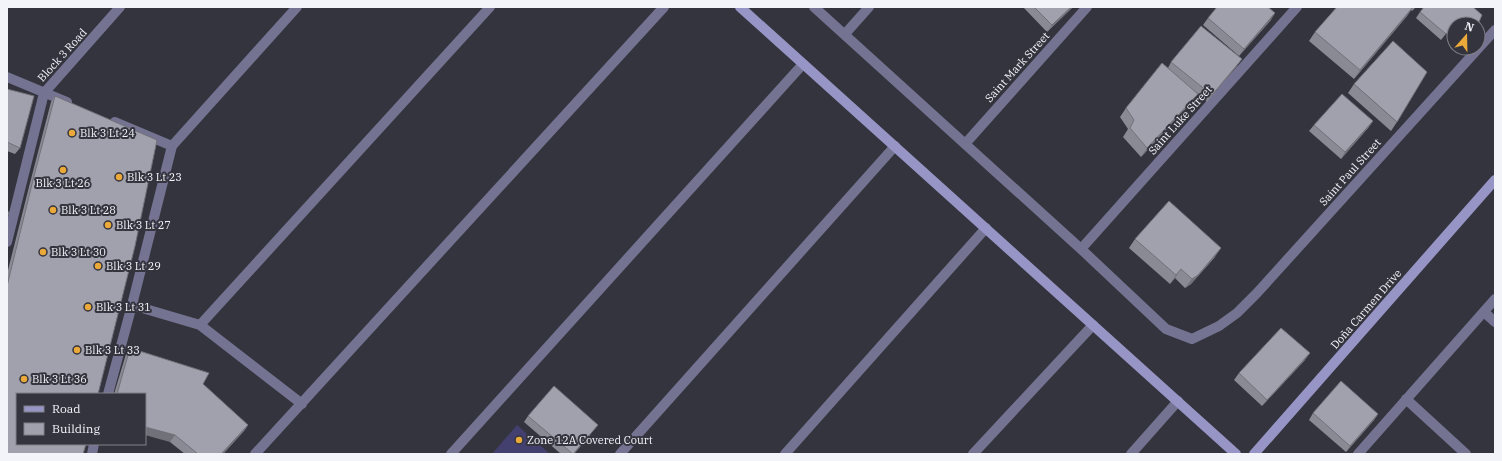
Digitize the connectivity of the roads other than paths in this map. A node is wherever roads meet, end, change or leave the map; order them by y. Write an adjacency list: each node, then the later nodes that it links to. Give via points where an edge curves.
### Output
1 (120, 7): 14 (street, Block 3 Road)
2 (297, 7): 18 (street)
3 (490, 7): 29 (street)
4 (664, 7): 33 (street)
5 (740, 7): 12 (street)
6 (814, 7): 11 (street, Saint Paul Street)
7 (869, 7): 11 (street)
8 (1087, 7): 17 (street, Saint Mark Street)
9 (1297, 7): 23 (street, Saint Luke Street)
10 (1495, 30): 23 (street, Saint Paul Street, via 1257,293 1219,326 1192,338 1166,328)
11 (844, 34): 17 (street, Saint Paul Street)
12 (803, 64): 19 (street); 35 (street)
13 (7, 77): 14 (street)
14 (44, 93): 15 (street); 22 (street, Block 3 Road)
15 (80, 107)
16 (108, 119): 18 (street)
17 (964, 144): 23 (street, Saint Paul Street)
18 (172, 146): 25 (street)
19 (895, 146): 21 (street); 36 (street)
20 (1495, 180): 41 (street, Doña Carmen Drive)
21 (986, 228): 28 (street); 37 (street)
22 (7, 242)
23 (1081, 249)
24 (1495, 299): 26 (street)
25 (132, 305): 29 (street); 30 (street)
26 (1484, 312): 27 (street); 31 (street)
27 (1495, 322)
28 (1093, 324): 32 (street); 38 (street)
29 (200, 325): 33 (street)
30 (108, 393)
31 (1406, 399): 42 (street); 43 (street)
32 (1178, 401): 39 (street); 40 (street)
33 (302, 404): 34 (street)
34 (255, 454)
35 (451, 454)
36 (620, 454)
37 (785, 454)
38 (973, 454)
39 (1130, 454)
40 (1236, 454)
41 (1254, 454)
42 (1358, 454)
43 (1466, 454)

